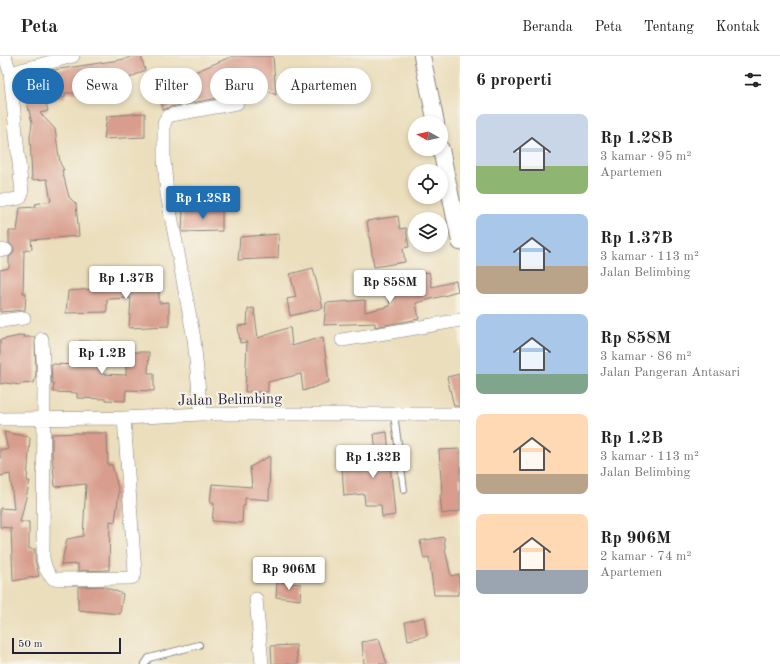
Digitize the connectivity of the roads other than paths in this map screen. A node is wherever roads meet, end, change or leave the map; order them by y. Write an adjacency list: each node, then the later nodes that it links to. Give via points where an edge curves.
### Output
1 (5, 56): 4 (street)
2 (73, 56): 4 (street)
3 (422, 56): 6 (street)
4 (10, 73): 8 (street, via 22,193 17,199)
5 (232, 104): 15 (street, via 171,115 167,118 163,130 167,194 194,339)
6 (435, 116)
7 (442, 156): 9 (street)
8 (0, 200)
9 (460, 242)
10 (24, 318): 12 (street)
11 (460, 320): 14 (street)
12 (0, 321)
13 (42, 339): 20 (street)
14 (342, 340)
15 (201, 414): 16 (street, Jalan Belimbing); 18 (street, Jalan Belimbing)
16 (394, 414): 17 (street, Jalan Belimbing); 21 (lane)
17 (460, 414)
18 (124, 418): 20 (street, Jalan Belimbing); 20 (street, via 135,573 130,578 58,579 48,575 43,558)
19 (0, 419): 20 (street, Jalan Belimbing)
20 (44, 419)
21 (404, 490)
22 (256, 599): 25 (street)
23 (199, 645): 24 (lane, via 149,658)
24 (144, 664)
25 (262, 664)

